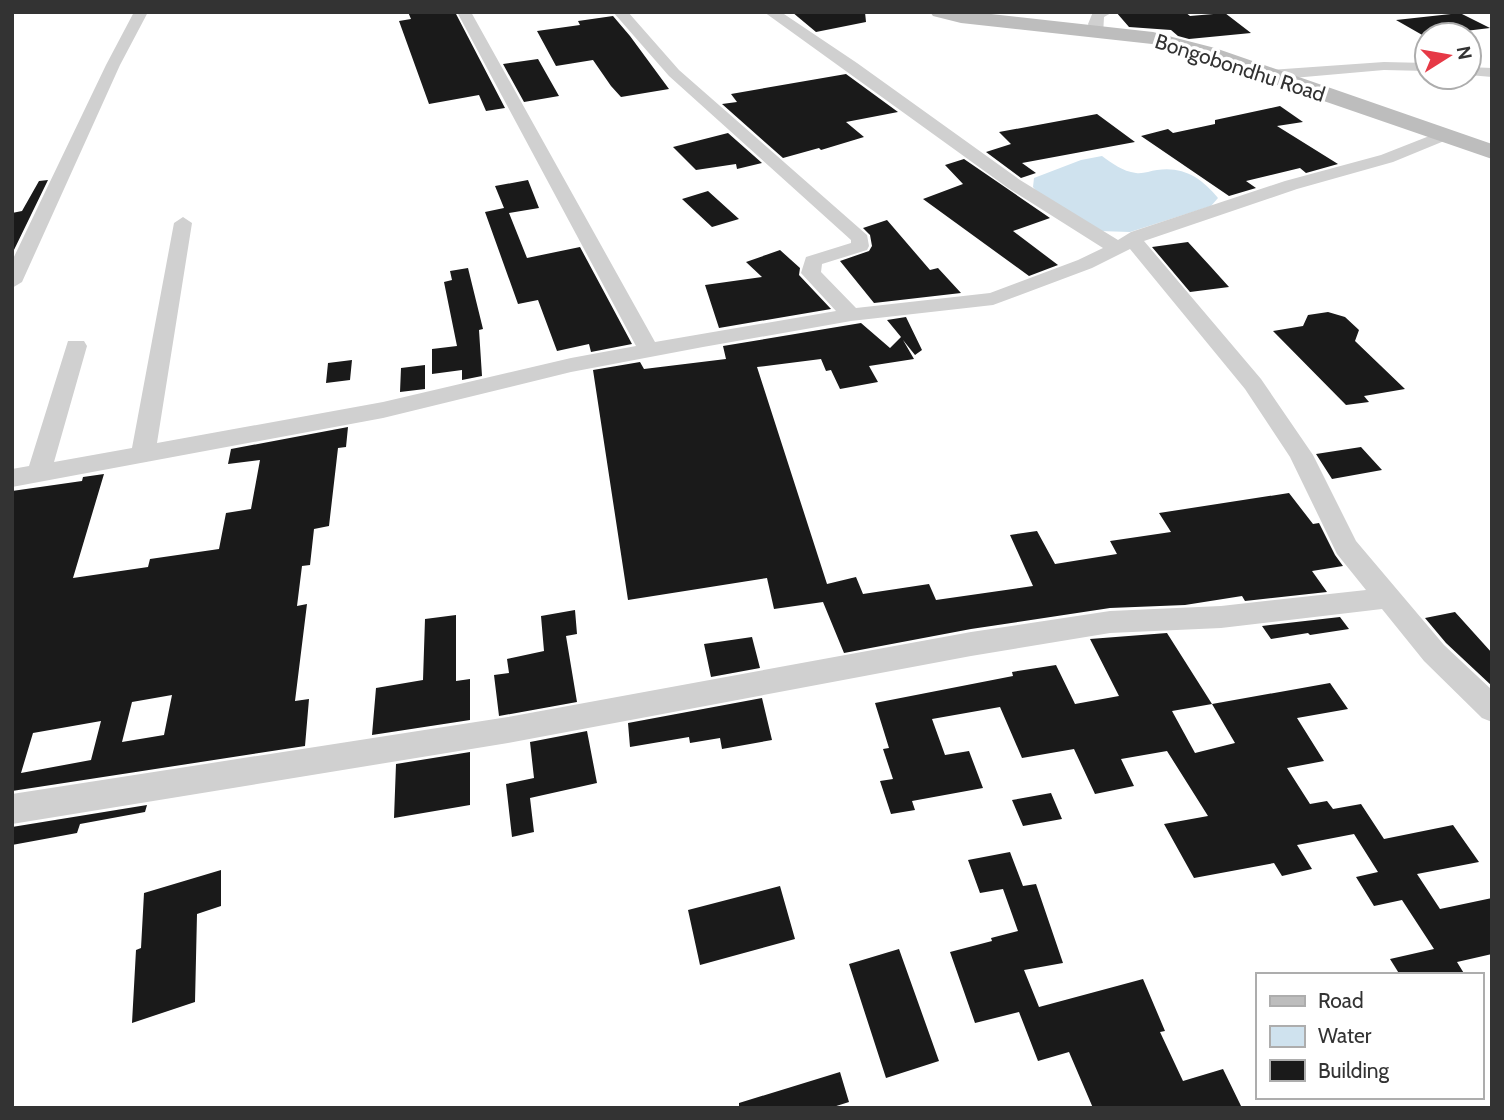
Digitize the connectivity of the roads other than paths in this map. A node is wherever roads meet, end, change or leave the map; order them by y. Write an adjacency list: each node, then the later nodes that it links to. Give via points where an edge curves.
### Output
1 (141, 12): 13 (street)
2 (464, 12): 16 (street)
3 (620, 12): 14 (street, via 674,73 860,239 860,246 813,261 811,273)
4 (771, 12): 12 (street, via 1014,184)
5 (940, 12): 6 (street, Bongobondhu Road, via 961,17)
6 (1102, 22): 8 (street, Bongobondhu Road)
7 (1413, 67): 8 (street)
8 (1269, 75): 9 (street, Bongobondhu Road)
9 (1443, 136): 10 (street, Bongobondhu Road); 12 (street, via 1418,149 1290,185)
10 (1492, 152)
11 (183, 223): 17 (street)
12 (1125, 244): 14 (street, via 993,299); 20 (street, via 1253,384 1301,455 1346,547)
13 (12, 282)
14 (851, 315): 16 (street)
15 (76, 345): 18 (street)
16 (649, 351): 17 (street, via 383,410)
17 (143, 455): 18 (street)
18 (39, 473): 19 (street)
19 (12, 478)
20 (1388, 598): 21 (street, via 1434,653); 22 (street, via 1221,617 1097,624 971,643 508,730)
21 (1492, 709)
22 (12, 809)

